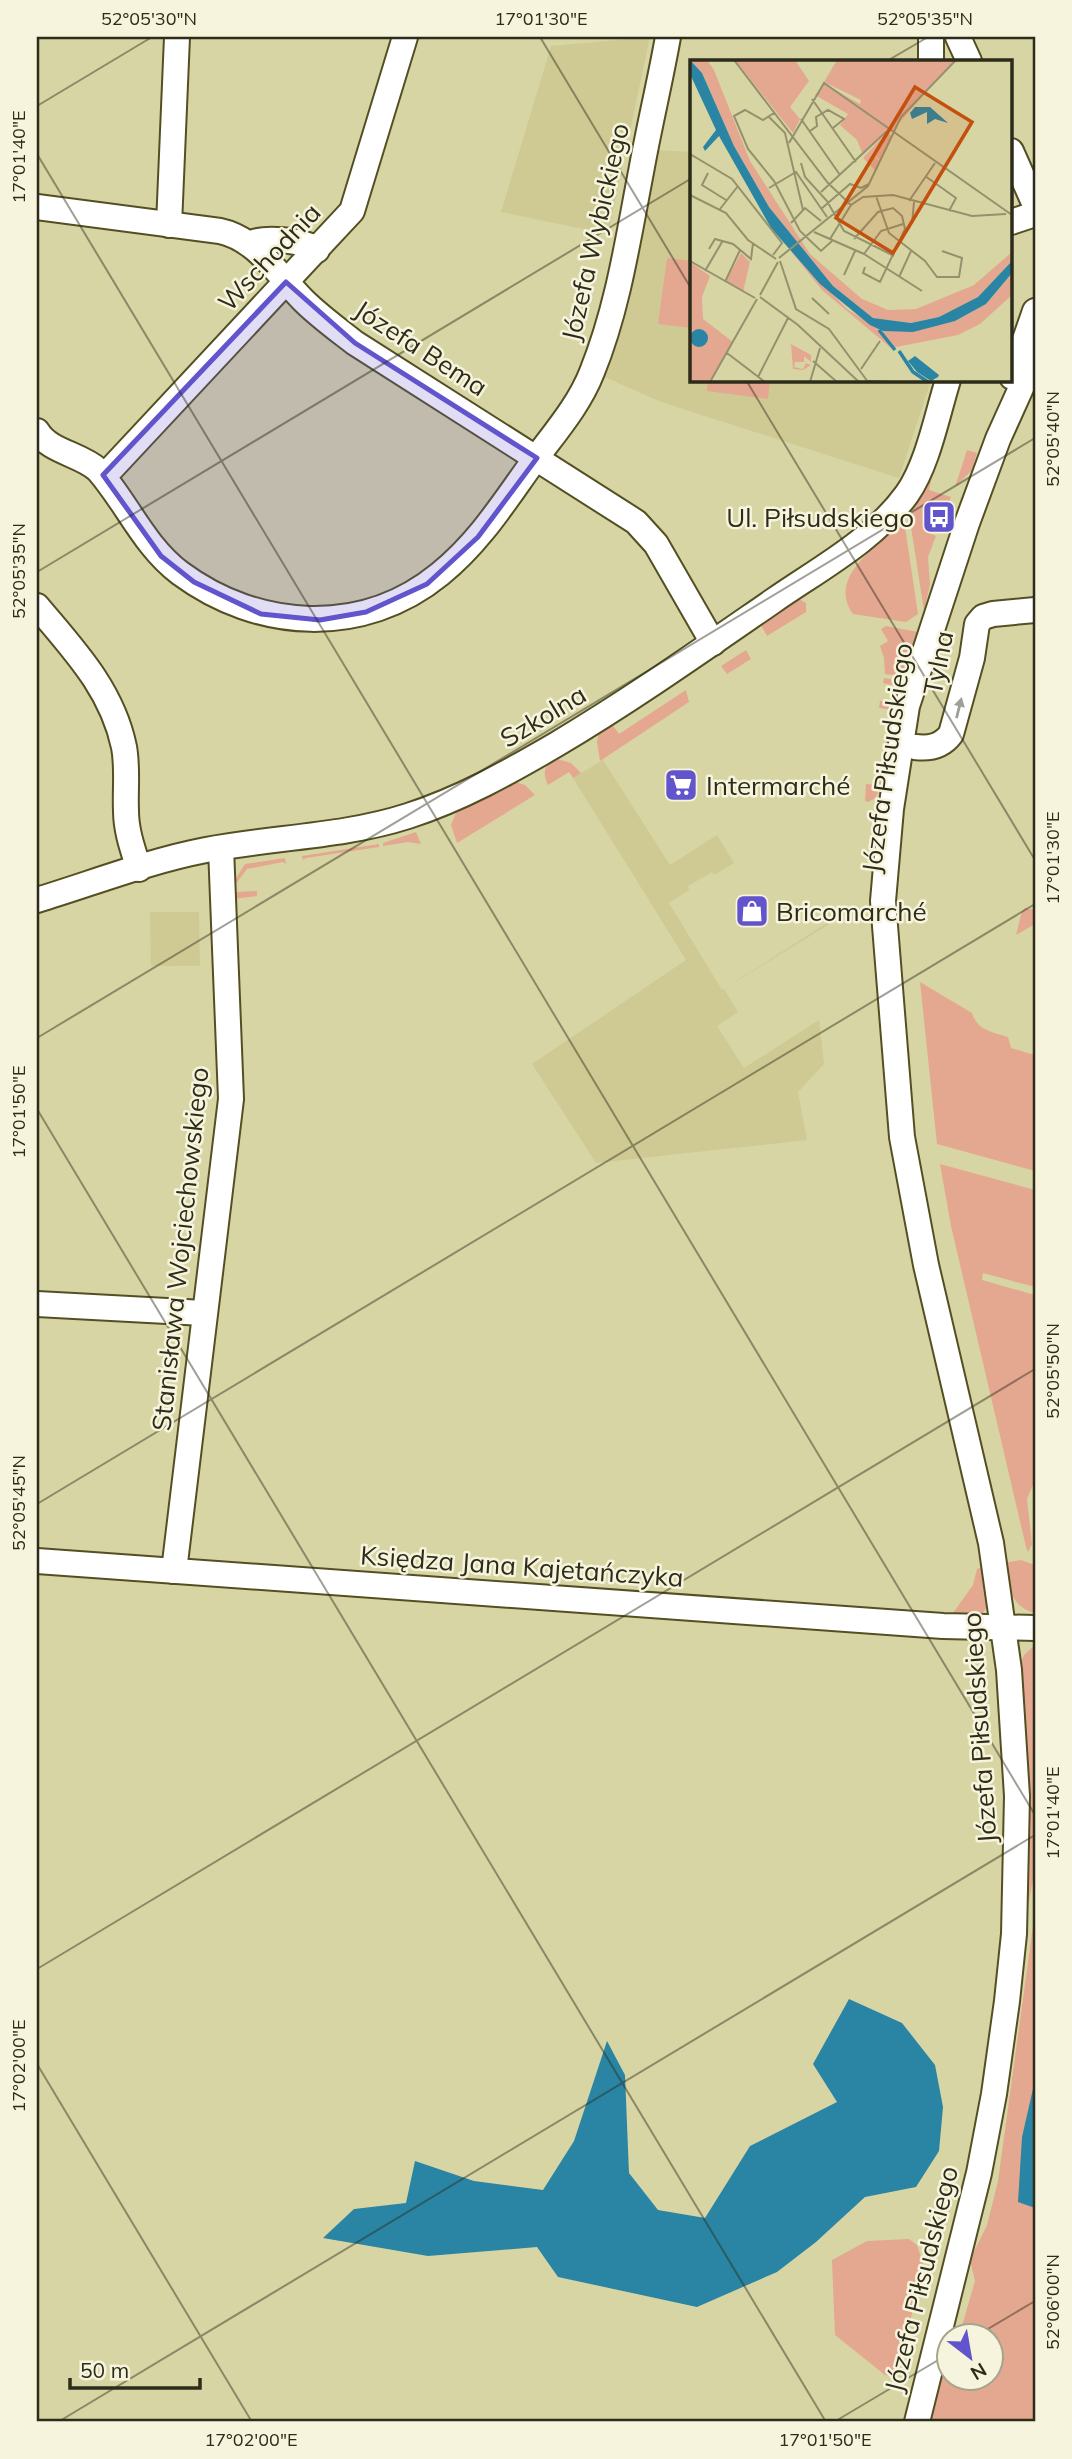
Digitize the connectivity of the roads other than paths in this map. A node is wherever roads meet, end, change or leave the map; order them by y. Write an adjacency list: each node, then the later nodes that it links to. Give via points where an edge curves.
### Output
1 (177, 37): 13 (street)
2 (405, 37): 15 (street, Wschodnia, via 354,206)
3 (668, 37): 24 (street, Józefa Wybickiego, via 610,319 588,382)
4 (931, 37): 6 (street)
5 (958, 37): 7 (street)
6 (931, 60)
7 (970, 60)
8 (1012, 153): 9 (street)
9 (1035, 205)
10 (37, 207): 13 (street, Józefa Bema)
11 (1035, 214): 12 (street)
12 (1012, 222)
13 (169, 225): 14 (street, Józefa Bema, via 228,233)
14 (249, 244): 15 (street, via 273,240 307,244); 16 (street, Józefa Bema)
15 (317, 250): 16 (street, Wschodnia)
16 (286, 282): 24 (street, Józefa Bema, via 355,343); 25 (street, Wschodnia)
17 (1029, 316): 19 (street, Józefa Piłsudskiego)
18 (1035, 357): 23 (street, Józefa Piłsudskiego)
19 (1012, 375)
20 (947, 382): 29 (street, Szkolna, via 916,477 896,506 844,552)
21 (1011, 382): 23 (street, Józefa Piłsudskiego)
22 (37, 431): 25 (street, Józefa Wybickiego, via 46,442 89,462)
23 (999, 439): 28 (street, Józefa Piłsudskiego)
24 (537, 458): 25 (street, Józefa Wybickiego, via 478,537 433,579 374,609 320,620 261,614 194,582 161,555); 29 (street, Józefa Bema, via 643,528)
25 (103, 475)
26 (37, 606): 32 (street, via 91,672 110,704 124,746 126,814)
27 (1035, 610): 30 (street, Tylna, one-way to 27, via 939,745 951,734 979,620)
28 (936, 620): 30 (street, Józefa Piłsudskiego); 34 (street, Józefa Piłsudskiego, via 907,706 888,829 883,901)
29 (713, 643): 31 (street, Szkolna, via 572,734 445,803 372,826)
30 (915, 747): 34 (street, Józefa Piłsudskiego, via 902,848)
31 (220, 848): 32 (street, Szkolna); 36 (street, Stanisława Wojciechowskiego, via 232,1091)
32 (139, 869): 33 (street, Szkolna)
33 (37, 900)
34 (892, 1030): 39 (street, Józefa Piłsudskiego, via 914,1210 985,1510)
35 (37, 1304): 36 (street)
36 (204, 1313): 38 (street, Stanisława Wojciechowskiego)
37 (37, 1561): 38 (street, Księdza Jana Kajetańczyka)
38 (174, 1571): 39 (street, Księdza Jana Kajetańczyka)
39 (1004, 1628): 40 (street, Księdza Jana Kajetańczyka); 41 (street, Józefa Piłsudskiego, via 1017,1818 1007,2001 983,2154)
40 (1035, 1628)
41 (917, 2422)

